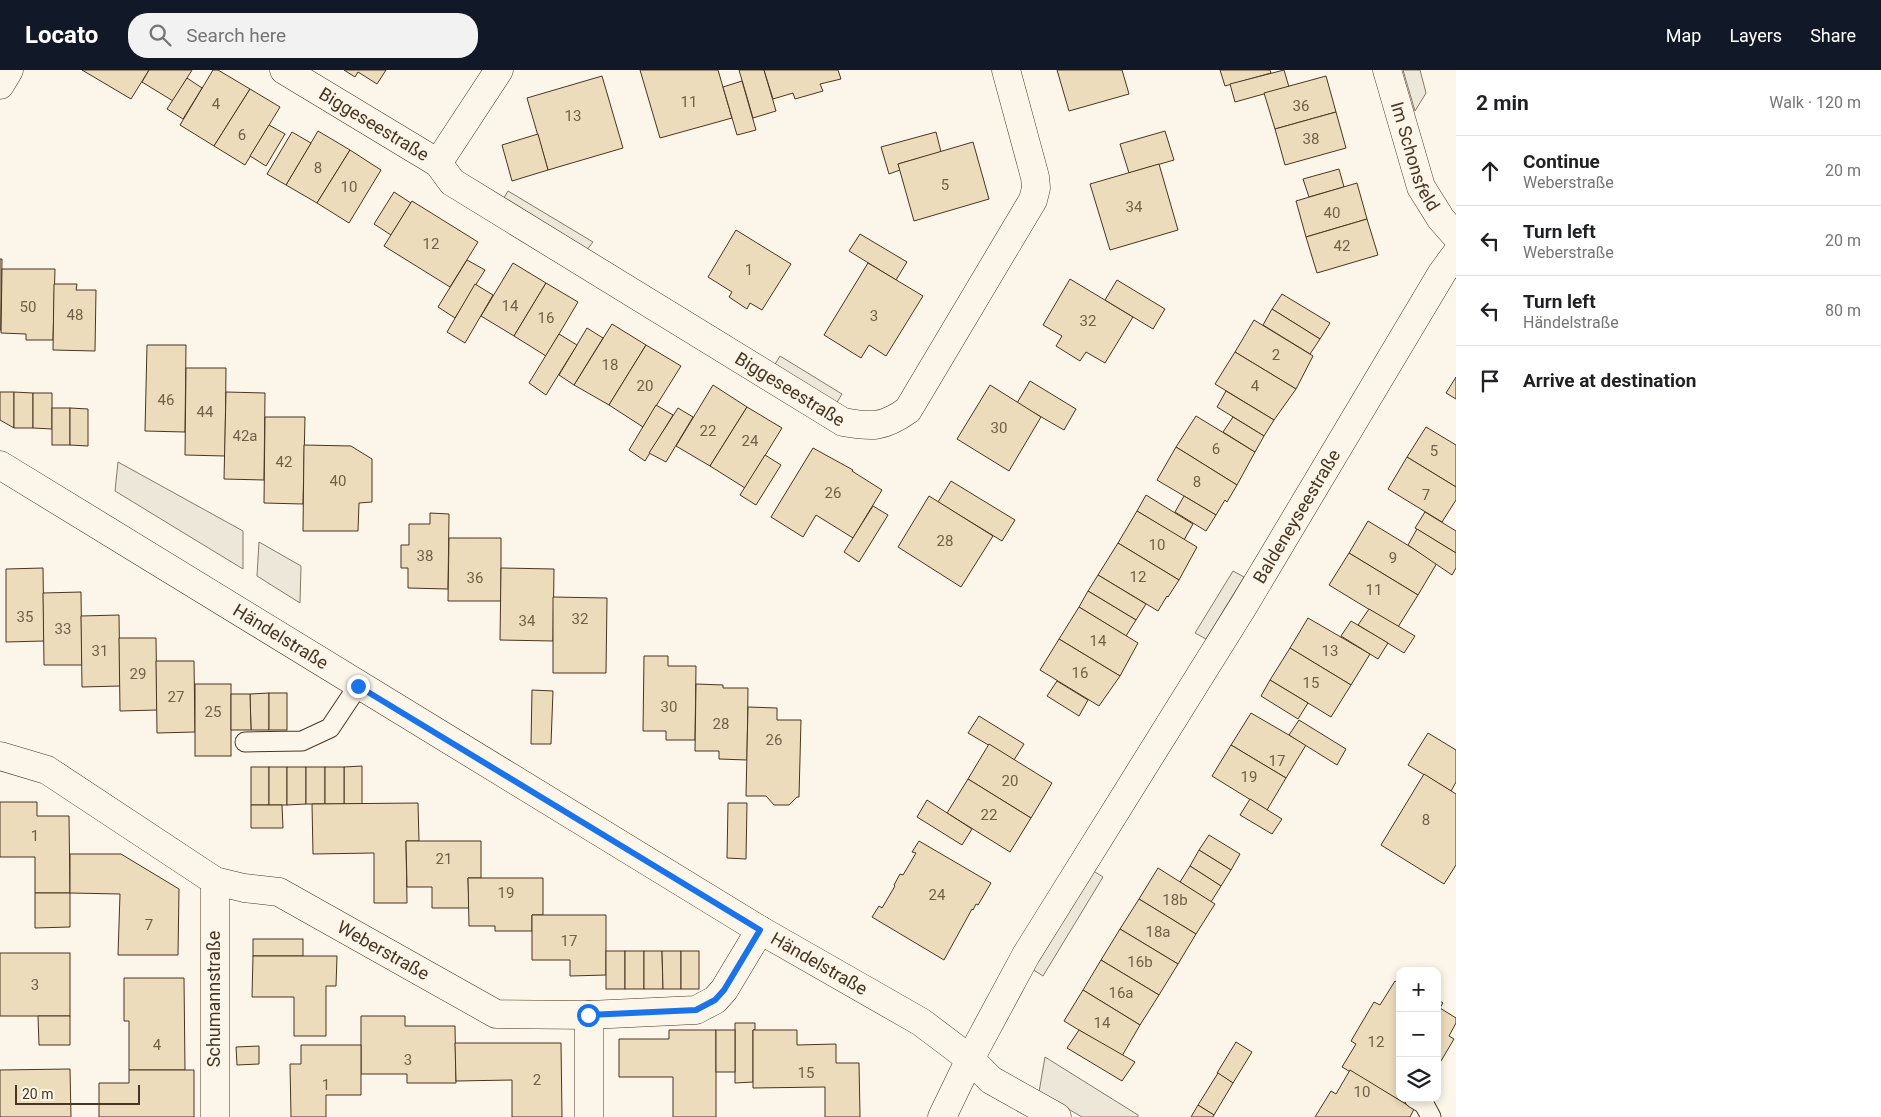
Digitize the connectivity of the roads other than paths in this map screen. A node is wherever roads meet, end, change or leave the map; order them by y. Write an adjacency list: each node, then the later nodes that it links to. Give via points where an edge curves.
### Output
1 (9, 70): 6 (street)
2 (284, 70): 7 (street, Biggeseestraße)
3 (499, 70): 7 (street, Biggeseestraße)
4 (1006, 70): 7 (street, Biggeseestraße, via 1035,176 1033,200 908,410 893,421 870,426 843,422 452,182)
5 (1387, 70): 8 (street, Im Schonsfeld, via 1421,187)
6 (0, 85)
7 (438, 163)
8 (1456, 236)
9 (1456, 254): 17 (street, Baldeneyseestraße, via 1244,605 1026,956)
10 (0, 465): 11 (street, Händelstraße)
11 (358, 686): 12 (lane, via 330,728 302,741); 15 (street, Händelstraße)
12 (245, 742)
13 (0, 756): 14 (street, Weberstraße, via 47,770)
14 (215, 882): 16 (street, Weberstraße, via 279,892 496,1014); 19 (street, Schumannstraße)
15 (760, 930): 16 (street, Weberstraße, via 724,990 715,1000 696,1010); 17 (street, Händelstraße, via 921,1022)
16 (588, 1015): 20 (street)
17 (970, 1059): 21 (street); 22 (street, Händelstraße, via 990,1080)
18 (1421, 1102): 23 (lane)
19 (215, 1117)
20 (589, 1117)
21 (942, 1117)
22 (1057, 1117)
23 (1431, 1117)

